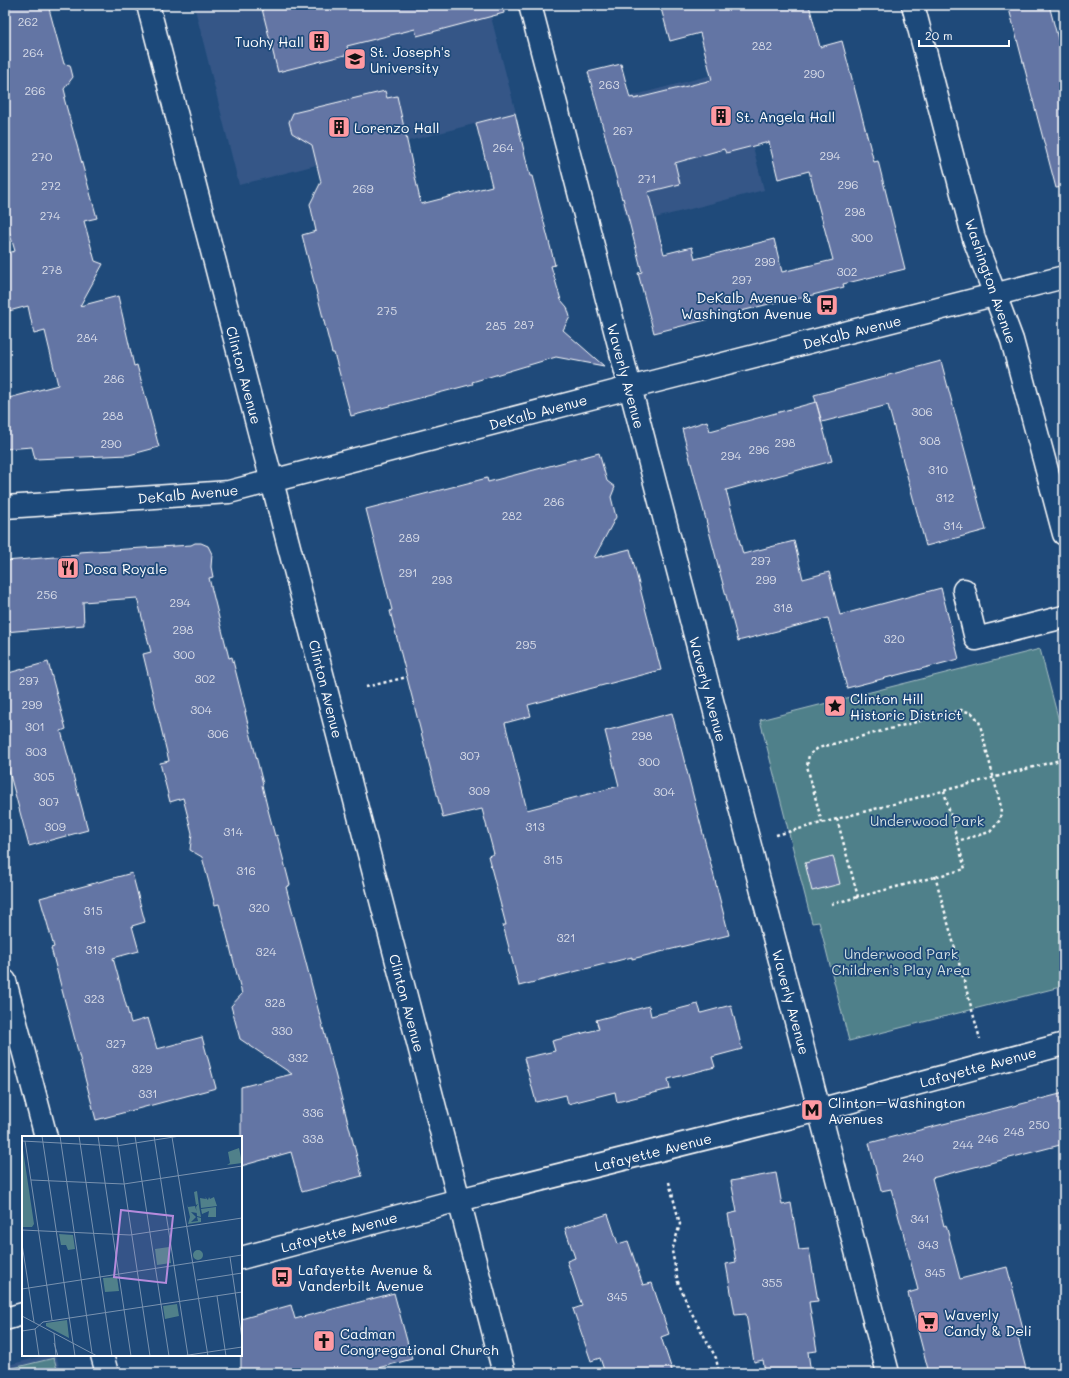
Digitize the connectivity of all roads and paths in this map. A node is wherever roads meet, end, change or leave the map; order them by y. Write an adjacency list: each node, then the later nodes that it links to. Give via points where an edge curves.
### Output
1 (148, 5): 7 (street, Clinton Avenue)
2 (530, 5): 6 (street, Waverly Avenue)
3 (913, 5): 5 (street, Washington Avenue, via 974,239)
4 (1064, 277): 5 (street, DeKalb Avenue)
5 (996, 295): 6 (street, DeKalb Avenue); 9 (street, Washington Avenue, via 1012,340)
6 (630, 388): 7 (street, DeKalb Avenue); 27 (street, Waverly Avenue)
7 (272, 482): 8 (street, DeKalb Avenue, via 229,492); 30 (street, Clinton Avenue)
8 (5, 507)
9 (1064, 534)
10 (964, 590): 11 (street, via 976,639)
11 (1064, 618)
12 (407, 677): 13 (path)
13 (366, 688)
14 (1064, 759): 15 (path)
15 (994, 778): 16 (path); 18 (path, via 979,720 972,713 960,710 818,748 809,755 807,766); 20 (path, via 1001,807 1000,820 990,832)
16 (944, 791): 17 (path); 20 (path)
17 (837, 819): 18 (path); 22 (path)
18 (822, 823): 19 (path)
19 (775, 835)
20 (957, 841): 21 (path, via 965,869)
21 (935, 876): 22 (path); 26 (path)
22 (858, 896): 23 (path)
23 (831, 904)
24 (5, 981): 28 (street)
25 (1064, 1044): 26 (street, Lafayette Avenue)
26 (987, 1065): 27 (street, Lafayette Avenue)
27 (819, 1110): 30 (street, Lafayette Avenue); 38 (street, Waverly Avenue)
28 (46, 1136)
29 (669, 1182): 37 (path, via 680,1224 672,1251 678,1282 716,1358)
30 (459, 1200): 31 (street, Lafayette Avenue); 36 (street, Clinton Avenue)
31 (242, 1258)
32 (22, 1314): 33 (street)
33 (5, 1319)
34 (102, 1356): 35 (street)
35 (107, 1373)
36 (504, 1373)
37 (719, 1373)
38 (888, 1373)

